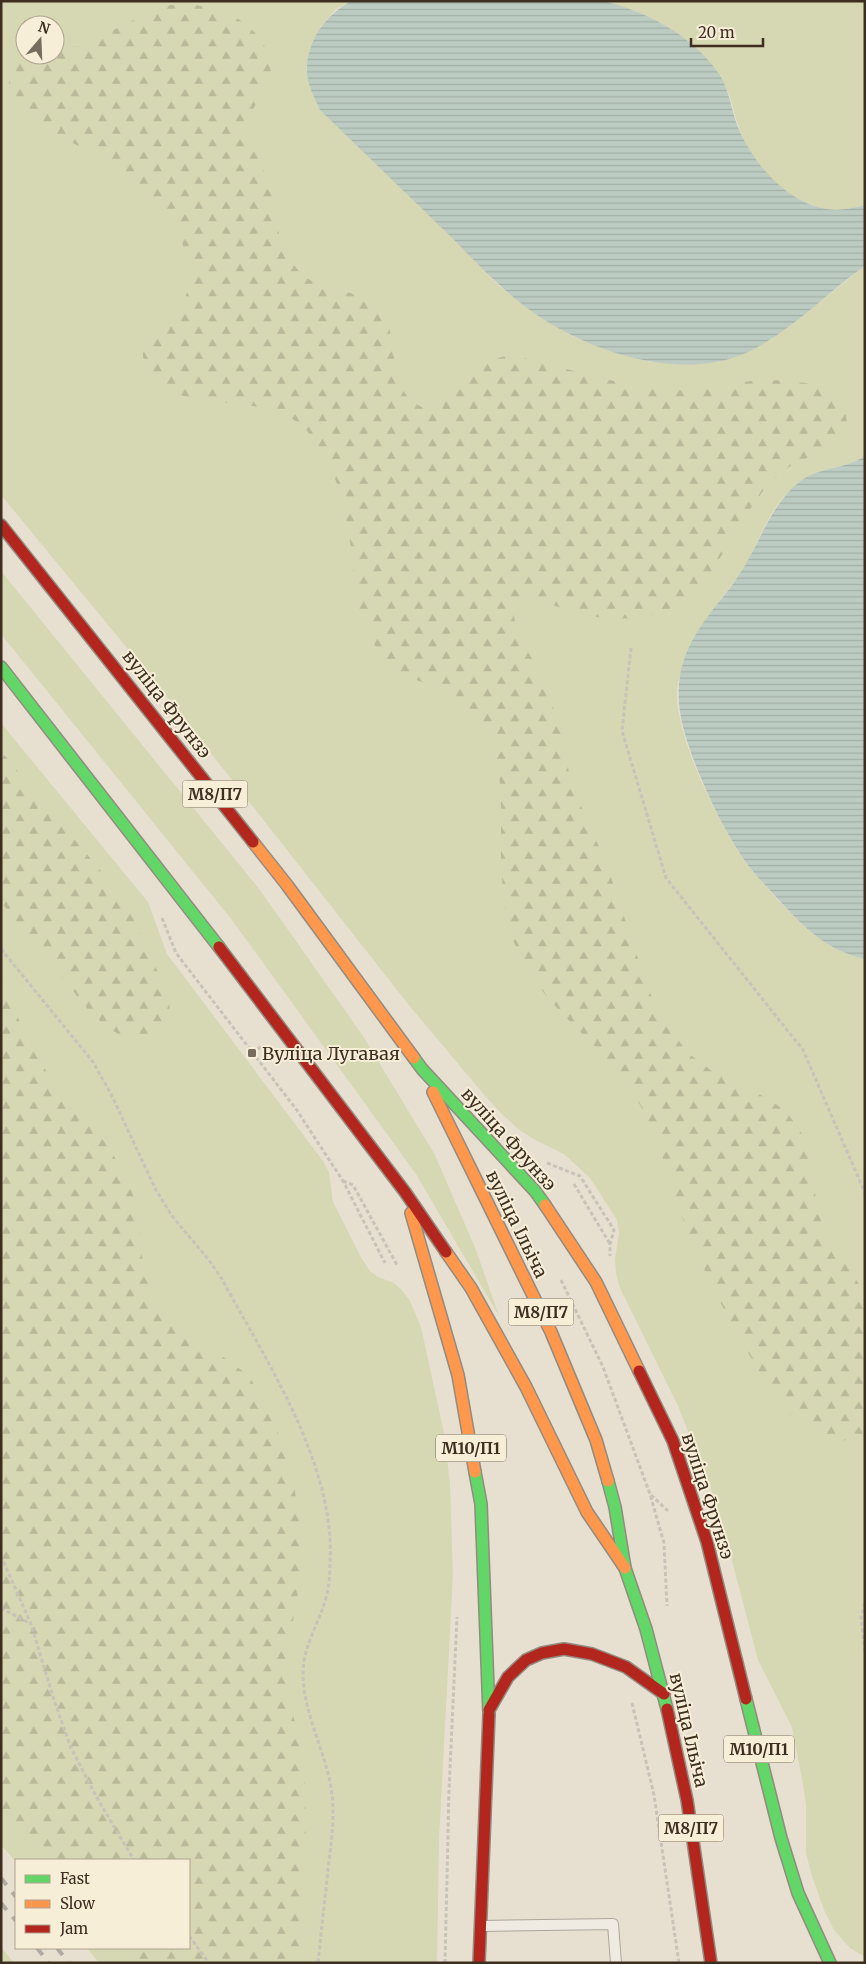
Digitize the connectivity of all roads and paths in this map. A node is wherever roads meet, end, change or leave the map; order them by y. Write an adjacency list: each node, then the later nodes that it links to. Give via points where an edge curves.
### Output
1 (1, 525): 6 (main road, вуліца Фрунзэ / М8/П7, via 286,885)
2 (632, 648): 10 (path, via 622,732 666,878 803,1050)
3 (1, 667): 9 (main road, М8/П7, via 210,933)
4 (1, 948): 30 (path, via 92,1062 107,1086 156,1190 172,1216 222,1279 291,1406 319,1479 331,1548 330,1575 325,1600 308,1645 303,1673 332,1792 334,1819)
5 (176, 953): 7 (path, via 296,1109)
6 (422, 1069): 17 (main road, вуліца Ільіча / М8/П7, via 551,1332 596,1440 615,1507); 36 (main road, вуліца Фрунзэ / М10/П1, via 535,1191 596,1282 673,1441 707,1542 781,1838 798,1893)
7 (343, 1182): 12 (path); 13 (path, via 353,1186)
8 (574, 1184): 11 (path)
9 (405, 1192): 17 (main road, вуліца Ільіча / М8/П7, via 471,1288 526,1387 587,1512); 25 (main road, М10/П1, via 458,1375 482,1504)
10 (865, 1193)
11 (610, 1244)
12 (385, 1263)
13 (400, 1269)
14 (563, 1284): 15 (path, via 603,1367 650,1494)
15 (664, 1544)
16 (1, 1556): 21 (path)
17 (625, 1568): 23 (main road, вуліца Ільіча / М8/П7)
18 (865, 1603): 22 (path, via 861,1618)
19 (1, 1608): 21 (path)
20 (457, 1616): 31 (path)
21 (31, 1624): 26 (path, via 71,1748)
22 (865, 1652)
23 (664, 1694): 25 (main road, М10/П1, via 626,1667 592,1654 564,1649 542,1652 526,1660 508,1677); 35 (main road, вуліца Ільіча / М8/П7, via 686,1800)
24 (627, 1696): 34 (path, via 632,1702 654,1795)
25 (489, 1710): 27 (main road, М10/П1)
26 (133, 1859)
27 (481, 1926): 32 (main road, М10/П1); 33 (lane, via 612,1924)
28 (190, 1937): 29 (path)
29 (209, 1963)
30 (318, 1963)
31 (445, 1963)
32 (479, 1963)
33 (616, 1963)
34 (680, 1963)
35 (711, 1963)
36 (830, 1963)

